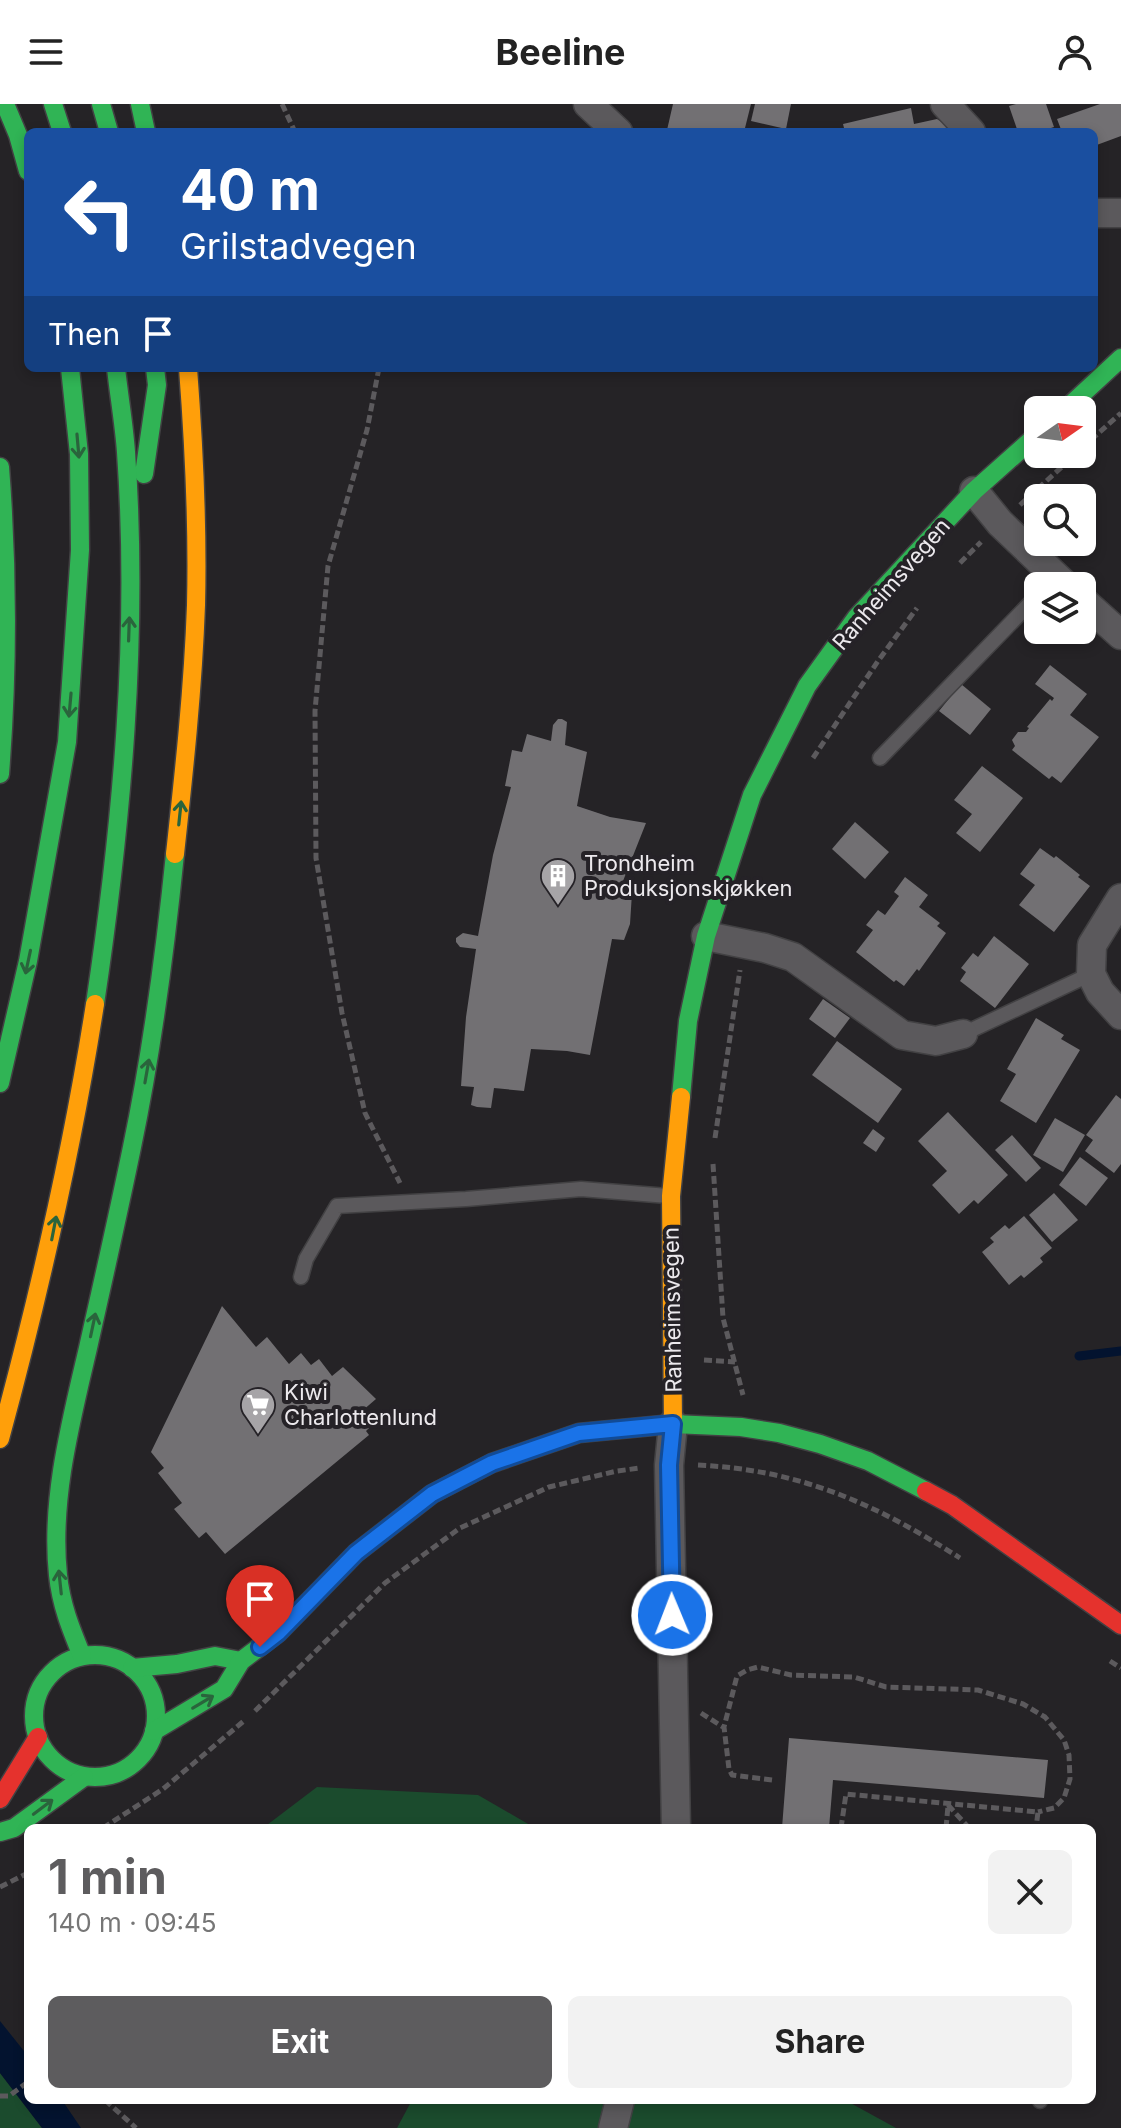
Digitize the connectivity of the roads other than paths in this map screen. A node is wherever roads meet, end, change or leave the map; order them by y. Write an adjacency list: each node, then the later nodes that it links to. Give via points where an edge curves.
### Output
1 (5, 104): 10 (main road)
2 (53, 104): 6 (main road)
3 (101, 104): 7 (main road)
4 (140, 104): 8 (main road)
5 (588, 104): 9 (street)
6 (61, 128)
7 (108, 128)
8 (145, 128)
9 (614, 128)
10 (24, 157)
11 (1098, 213): 12 (street)
12 (1121, 213)
13 (1121, 358): 18 (main road)
14 (70, 372): 34 (main road, one-way to 34, via 79,454 80,550 67,742)
15 (116, 372): 22 (main road, via 126,450)
16 (155, 372): 22 (main road)
17 (188, 372): 40 (main road, one-way to 17, via 63,1608 57,1536 74,1410 139,1115 170,908 194,641 195,462)
18 (1080, 396)
19 (1024, 446): 21 (main road, Ranheimsvegen)
20 (0, 467): 28 (main road, via 8,617)
21 (974, 491): 23 (street); 30 (main road, Ranheimsvegen, via 856,618 807,686 752,795)
22 (130, 567): 38 (main road, one-way to 22, via 50,1247 92,1020 120,787)
23 (1040, 572)
24 (1096, 613): 26 (street)
25 (1024, 614): 27 (lane)
26 (1121, 635)
27 (880, 758)
28 (0, 774)
29 (1121, 898): 31 (street, via 1092,945)
30 (706, 936): 33 (street, via 793,957 902,1035 936,1041); 35 (main road, Ranheimsvegen, via 688,1021)
31 (1091, 974): 32 (street); 33 (lane)
32 (1121, 1015)
33 (963, 1034)
34 (0, 1083)
35 (671, 1196): 36 (lane, via 581,1189 337,1206); 37 (main road, Ranheimsvegen)
36 (301, 1277)
37 (673, 1424): 39 (main road, Ranheimsvegen, via 779,1433 868,1461 952,1505); 41 (main road, via 579,1433 492,1463 432,1494 356,1553 278,1633); 47 (street, via 669,1465)
38 (0, 1439)
39 (1121, 1625)
40 (82, 1656): 42 (main road, via 104,1655); 44 (main road, via 60,1665 44,1682 34,1704)
41 (241, 1661): 42 (main road, via 215,1656); 43 (main road, one-way to 41, via 224,1689)
42 (132, 1668): 43 (main road, via 153,1695)
43 (154, 1731): 45 (main road, via 140,1758 123,1772)
44 (38, 1737): 45 (main road, via 58,1766); 46 (main road)
45 (84, 1777): 48 (main road, one-way to 45, via 14,1828)
46 (0, 1799)
47 (676, 1824)
48 (0, 1832)
49 (619, 2104): 50 (street)
50 (613, 2128)

